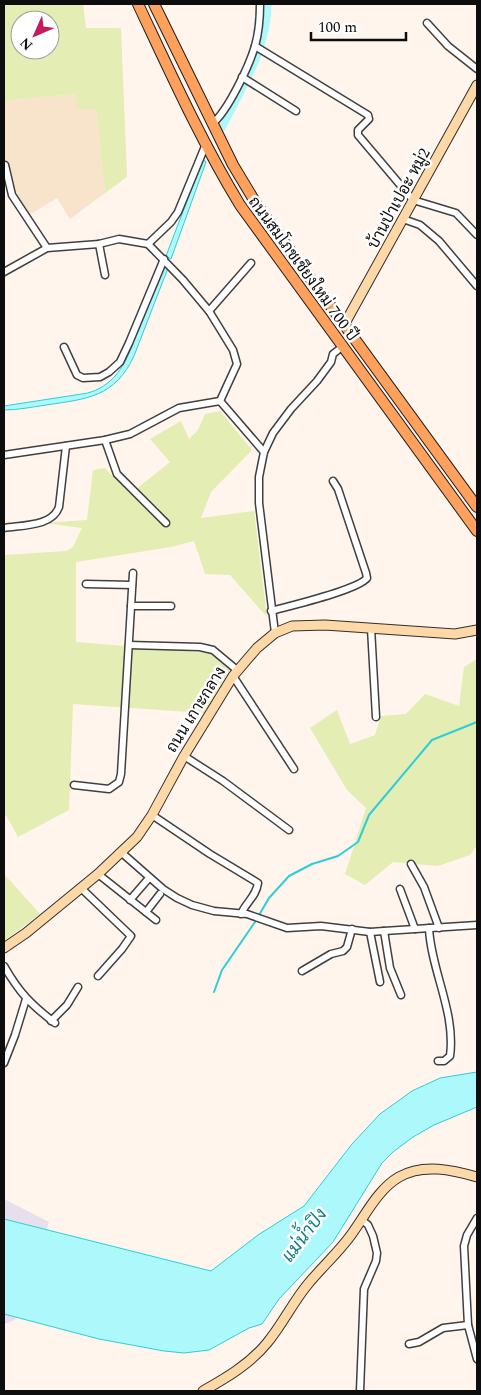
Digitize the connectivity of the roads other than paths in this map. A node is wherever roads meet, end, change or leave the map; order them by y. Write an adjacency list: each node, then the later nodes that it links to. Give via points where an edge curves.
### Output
1 (138, 4): 11 (main road, ถนนสมโภชเชียงใหม่ 700 ปี)
2 (154, 4): 10 (main road, ถนนสมโภชเชียงใหม่ 700 ปี)
3 (260, 4): 5 (street)
4 (427, 23): 6 (street, via 448,46)
5 (255, 46): 7 (street); 13 (street, via 368,115 369,120 358,130 358,135)
6 (477, 69)
7 (242, 76): 9 (street); 10 (street, via 222,114)
8 (477, 85): 13 (street, บ้านป่าเปอะ หมู่2)
9 (296, 111)
10 (212, 124): 25 (main road, ถนนสมโภชเชียงใหม่ 700 ปี, via 257,205)
11 (206, 144): 17 (street, via 178,212); 27 (main road, ถนนสมโภชเชียงใหม่ 700 ปี, via 240,205)
12 (5, 165): 18 (street, via 12,195)
13 (413, 200): 14 (street, บ้านป่าเปอะ หมู่2); 15 (street, via 456,213)
14 (403, 219): 23 (street, via 420,225 439,241); 25 (street, บ้านป่าเปอะ หมู่2)
15 (477, 235)
16 (99, 244): 17 (street, via 119,239); 18 (street); 22 (street)
17 (148, 244): 19 (street)
18 (47, 248): 21 (street)
19 (164, 259): 24 (street); 26 (street, via 120,362 109,372 100,377 77,375)
20 (251, 263): 24 (street)
21 (4, 272)
22 (105, 275)
23 (477, 286)
24 (209, 311): 28 (street, via 233,350 237,364)
25 (344, 325): 34 (main road, ถนนสมโภชเชียงใหม่ 700 ปี)
26 (64, 347)
27 (342, 347): 31 (street, via 333,354 322,374 282,422); 37 (main road, ถนนสมโภชเชียงใหม่ 700 ปี)
28 (220, 401): 29 (street, via 179,408 130,434); 31 (street)
29 (105, 440): 30 (street); 35 (street, via 116,474)
30 (66, 446): 32 (street); 36 (street, via 57,514 39,523)
31 (264, 452): 43 (street, via 258,493)
32 (4, 455)
33 (333, 481): 43 (street, via 367,578)
34 (477, 507)
35 (166, 523)
36 (4, 528)
37 (477, 531)
38 (133, 572): 40 (street)
39 (86, 584): 40 (street)
40 (132, 585): 41 (street)
41 (131, 606): 42 (street); 47 (street)
42 (171, 606)
43 (272, 611): 46 (street)
44 (371, 628): 45 (street, ถนน เกาะกลาง, via 455,634); 46 (street, ถนน เกาะกลาง, via 307,625 292,626); 49 (street)
45 (477, 630)
46 (275, 633): 48 (street, ถนน เกาะกลาง)
47 (129, 644): 48 (street, via 214,650); 52 (street, via 119,782 109,789)
48 (235, 673): 50 (street, ถนน เกาะกลาง); 51 (street)
49 (376, 717)
50 (184, 756): 53 (street, ถนน เกาะกลาง); 54 (street)
51 (294, 769)
52 (74, 785)
53 (152, 815): 55 (street, ถนน เกาะกลาง); 64 (street, via 258,884)
54 (289, 830)
55 (122, 853): 57 (street, ถนน เกาะกลาง); 58 (street)
56 (411, 864): 68 (street, via 424,887)
57 (98, 874): 59 (street, ถนน เกาะกลาง); 62 (street)
58 (149, 878): 62 (street); 64 (street, via 177,898 192,904)
59 (81, 888): 73 (street, ถนน เกาะกลาง); 76 (street, via 131,936)
60 (400, 889): 70 (street)
61 (160, 894): 63 (street)
62 (130, 900): 63 (street)
63 (146, 912): 65 (street)
64 (241, 914): 69 (street, via 287,928 321,926)
65 (156, 920)
66 (477, 925): 68 (street)
67 (429, 928): 68 (street); 70 (street); 81 (street, via 429,940 446,1003 451,1049 448,1059)
68 (439, 928)
69 (352, 929): 72 (street); 75 (street, via 343,951 331,954)
70 (415, 929): 71 (street)
71 (384, 931): 72 (street); 79 (street, via 390,968)
72 (370, 932): 77 (street)
73 (4, 948)
74 (4, 966): 80 (street)
75 (302, 971)
76 (98, 976)
77 (380, 982)
78 (78, 987): 80 (street, via 53,1022)
79 (401, 995)
80 (26, 1000): 82 (street)
81 (438, 1061)
82 (4, 1063)
83 (477, 1178): 85 (street, via 438,1169 410,1172 398,1177 384,1190)
84 (477, 1218): 86 (street, via 464,1246)
85 (362, 1220): 89 (street, via 308,1284 267,1343); 91 (street, via 368,1225 377,1253 364,1289)
86 (468, 1325): 87 (street, via 443,1328); 88 (street)
87 (409, 1344)
88 (477, 1359)
89 (218, 1388): 90 (street)
90 (203, 1391)
91 (360, 1391)

